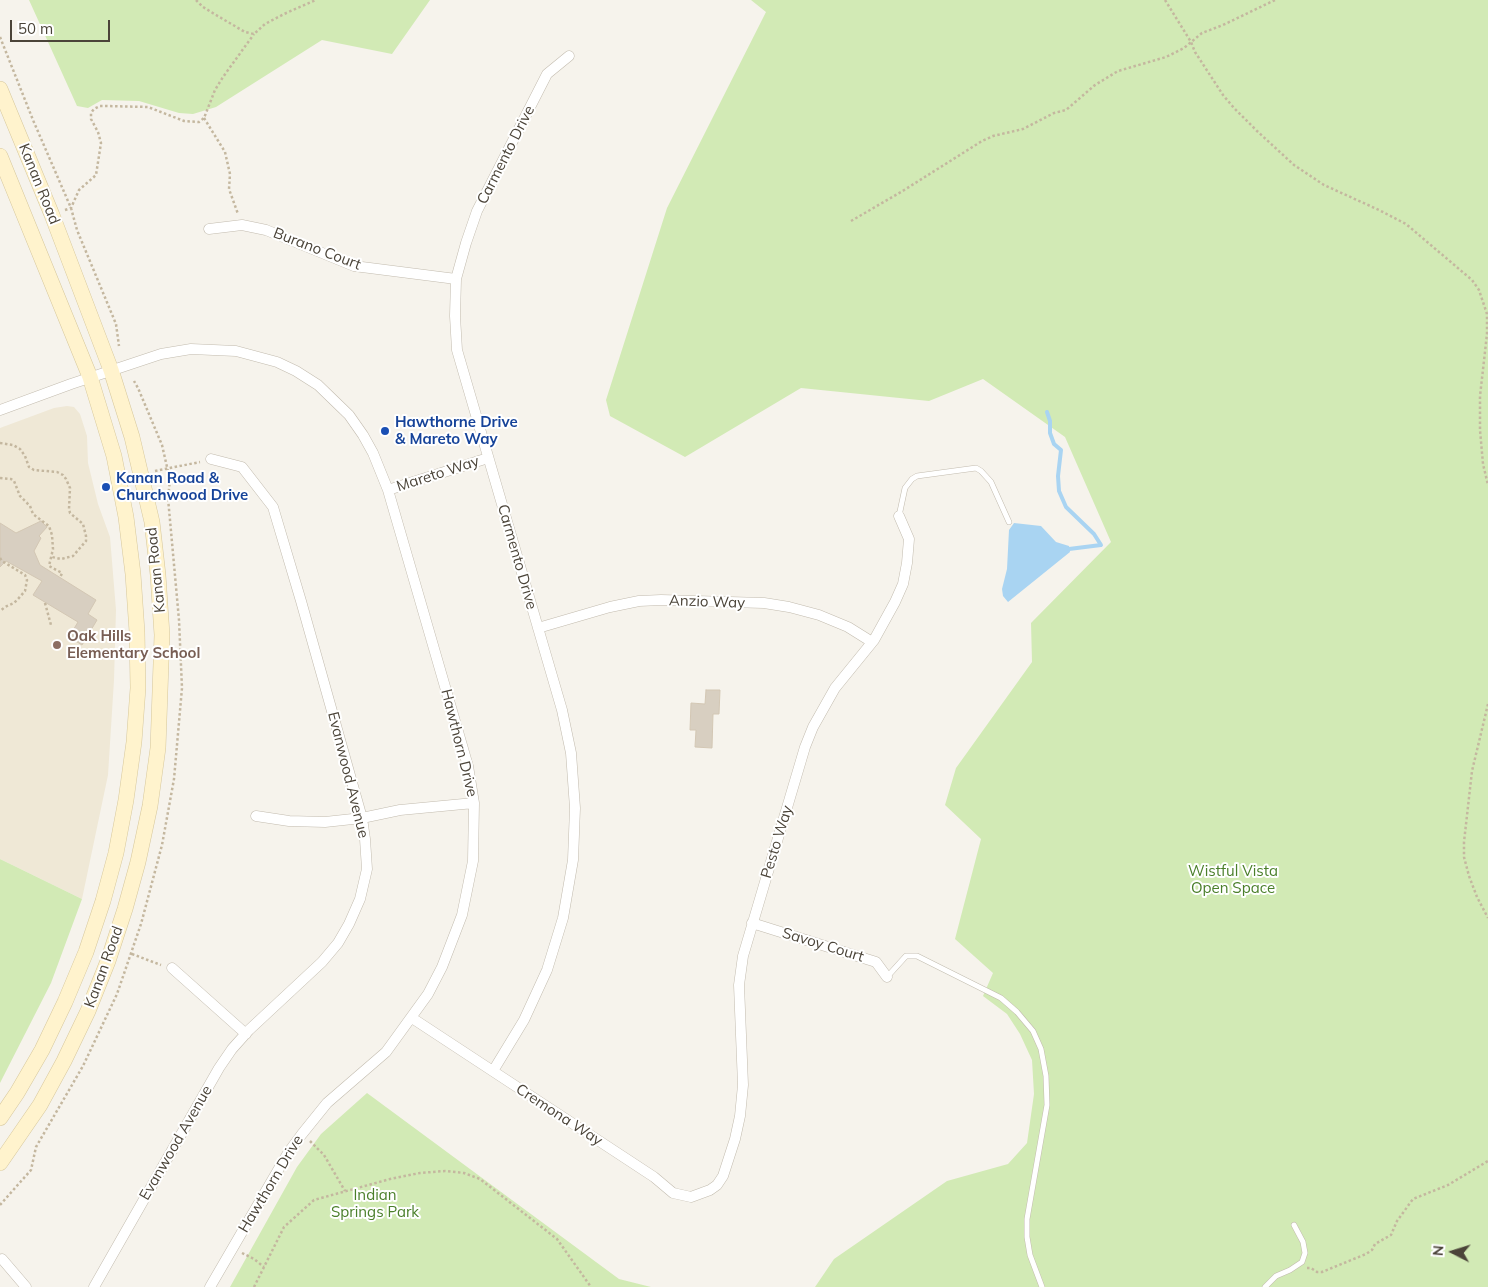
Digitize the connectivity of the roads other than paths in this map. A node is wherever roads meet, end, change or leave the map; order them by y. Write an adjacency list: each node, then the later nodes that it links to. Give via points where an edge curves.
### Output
1 (569, 56): 5 (street, Carmento Drive, via 546,74 478,211)
2 (0, 89): 6 (main road, Kanan Road)
3 (0, 156): 7 (main road, Kanan Road)
4 (209, 229): 5 (street, Burano Court, via 242,225 284,236 354,266)
5 (456, 279): 9 (street, Carmento Drive, via 457,350)
6 (111, 370): 7 (street, Hawthorn Drive); 11 (street, Hawthorn Drive, via 161,354 191,349 236,351 277,362 318,385 349,415 373,453); 26 (main road, Kanan Road, via 152,522 162,635 158,748 138,862 108,961 64,1061 40,1105)
7 (90, 377): 8 (street, Hawthorn Drive); 25 (main road, Kanan Road, via 114,456 131,555 138,651 134,742 116,853 86,952 42,1050)
8 (0, 410)
9 (488, 458): 11 (street, Mareto Way); 14 (street, Carmento Drive)
10 (211, 459): 18 (street, Evanwood Avenue, via 242,467 273,507)
11 (388, 490): 16 (street, Hawthorn Drive, via 468,766)
12 (899, 516): 13 (lane, via 905,488 912,479 976,468 990,482); 15 (street, Pesto Way, via 909,539 903,584)
13 (1009, 522)
14 (538, 628): 15 (street, Anzio Way, via 639,601 764,603 819,615); 24 (street, Carmento Drive, via 571,754 576,808 574,860 564,918 547,970 524,1020)
15 (872, 642): 19 (street, Pesto Way, via 835,688 813,727)
16 (474, 803): 18 (street, via 400,810); 22 (street, Hawthorn Drive, via 473,861 462,916 442,967)
17 (256, 816): 18 (street, via 325,822)
18 (362, 818): 23 (street, Evanwood Avenue, via 366,869 360,899 349,924 322,962)
19 (752, 923): 21 (street, Savoy Court, via 876,962); 27 (street, Pesto Way, via 739,985 743,1085 740,1116 723,1176)
20 (172, 968): 23 (street)
21 (887, 977): 33 (lane, via 906,956 917,956 1001,998 1032,1031 1041,1049 1047,1105 1027,1219 1027,1237)
22 (412, 1018): 24 (street, Cremona Way); 32 (street, Hawthorn Drive, via 386,1052 327,1103 302,1134)
23 (246, 1034): 31 (street, Evanwood Avenue, via 219,1068)
24 (493, 1071): 27 (street, Cremona Way, via 654,1176 673,1193 691,1196)
25 (0, 1118)
26 (0, 1163)
27 (710, 1190)
28 (1294, 1225): 34 (lane, via 1303,1242 1305,1253 1302,1262 1276,1276)
29 (2, 1259): 30 (street)
30 (26, 1287)
31 (94, 1287)
32 (210, 1287)
33 (1042, 1287)
34 (1265, 1287)

